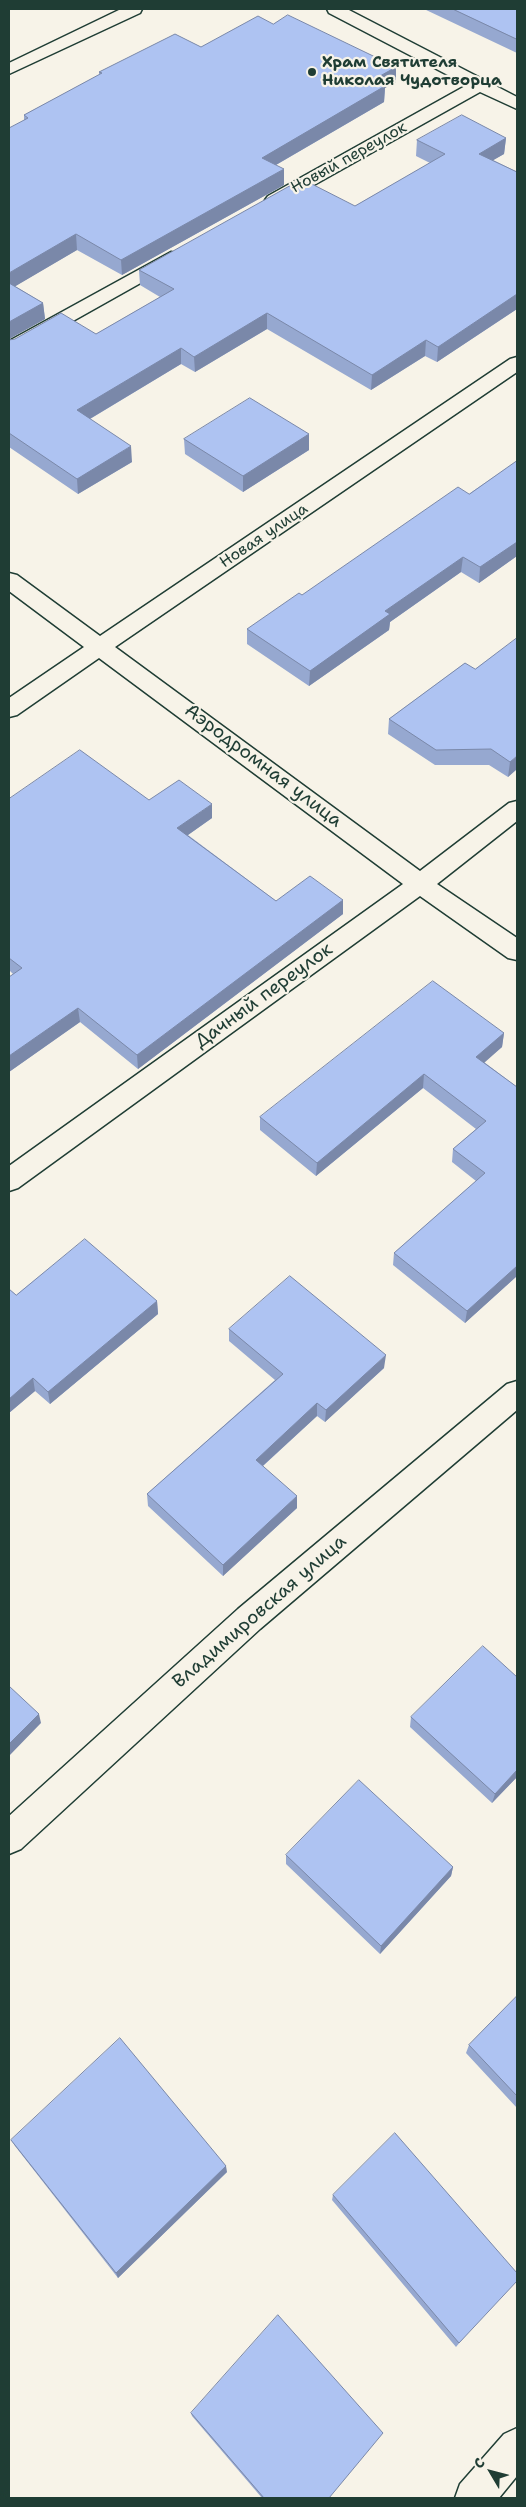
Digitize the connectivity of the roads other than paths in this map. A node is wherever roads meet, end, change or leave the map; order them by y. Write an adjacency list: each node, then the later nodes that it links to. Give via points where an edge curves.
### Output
1 (134, 9): 3 (street)
2 (335, 9): 4 (street)
3 (9, 69)
4 (479, 85): 5 (street); 6 (street, Новый переулок)
5 (517, 104)
6 (261, 207)
7 (183, 251): 8 (street)
8 (9, 349)
9 (517, 362): 11 (street, Новая улица)
10 (9, 580): 11 (street, Аэродромная улица)
11 (102, 647): 12 (street, Новая улица); 14 (street, Аэродромная улица)
12 (9, 709)
13 (517, 809): 14 (street, Дачный переулок)
14 (420, 884): 15 (street, Аэродромная улица); 16 (street, Дачный переулок)
15 (517, 951)
16 (9, 1180)
17 (517, 1393): 18 (street, Владимировская улица, via 249,1619)
18 (9, 1838)
19 (517, 2447): 20 (street)
20 (474, 2498)

